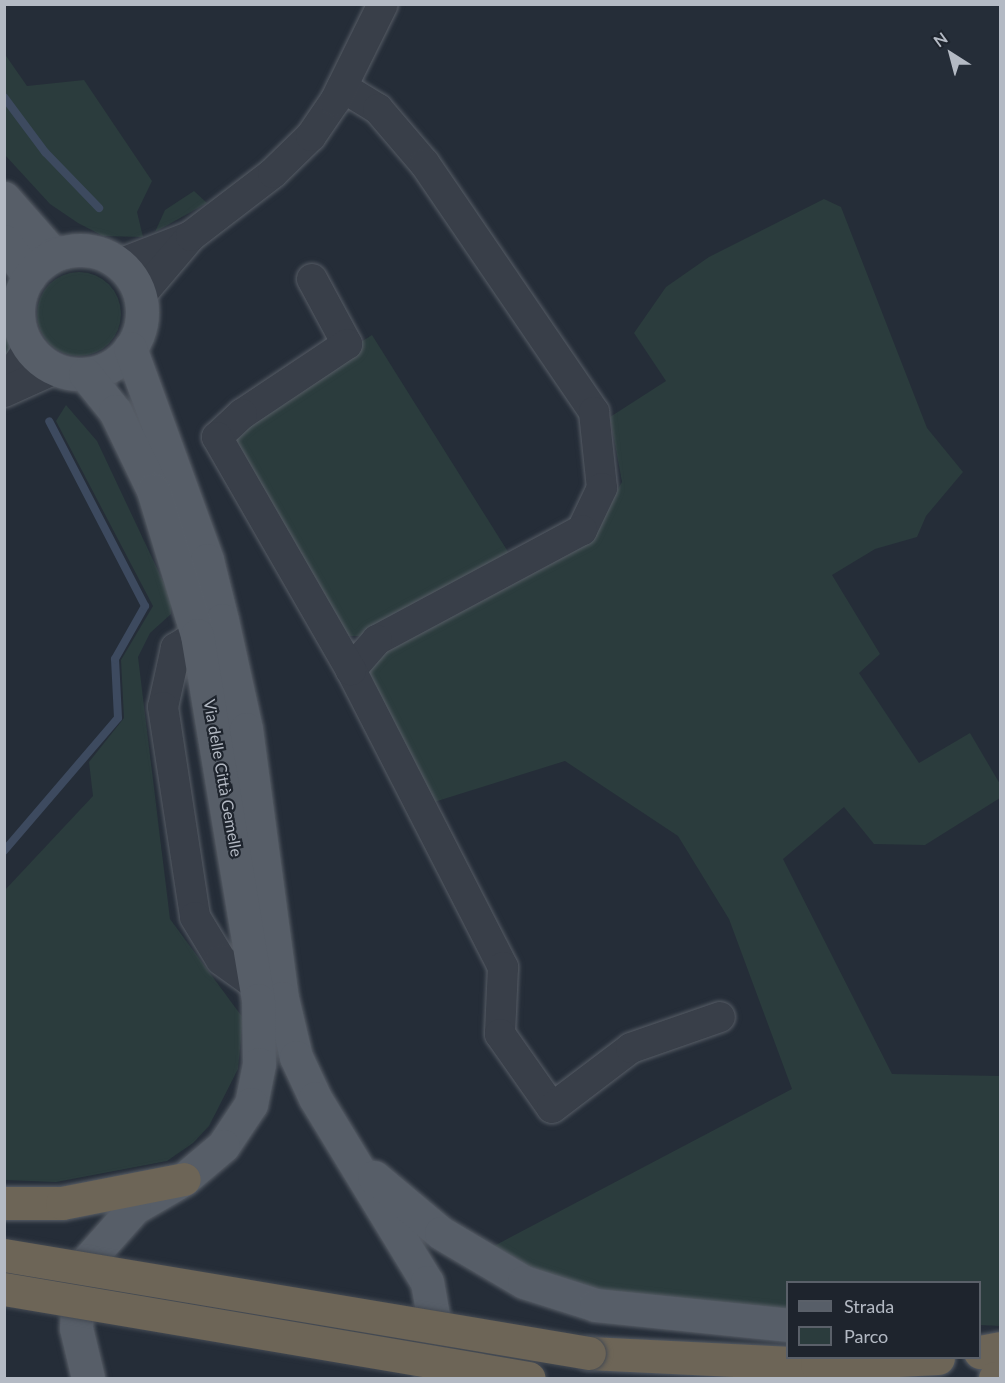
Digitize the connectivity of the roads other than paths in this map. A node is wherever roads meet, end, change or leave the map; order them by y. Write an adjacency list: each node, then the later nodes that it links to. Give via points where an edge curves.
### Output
1 (383, 4): 2 (street)
2 (342, 87): 4 (street, via 311,136 273,174); 17 (street, via 378,109 425,164 594,412 602,488 582,530 377,640)
3 (4, 198): 6 (main road, via 53,254)
4 (191, 236): 7 (street); 10 (street)
5 (4, 241): 8 (main road)
6 (64, 252): 7 (main road, via 96,252); 8 (main road)
7 (119, 264): 10 (main road)
8 (29, 278): 11 (main road, via 17,312)
9 (312, 279): 17 (street, via 347,344 242,414 217,437)
10 (140, 296): 12 (main road, via 141,328)
11 (29, 348): 13 (main road); 14 (street)
12 (130, 348): 13 (main road, via 112,366); 20 (main road, Via delle Città Gemelle, via 207,560 222,620 246,729 282,998 296,1057)
13 (70, 372): 15 (street); 16 (main road, Via delle Città Gemelle, via 115,411 153,490)
14 (4, 384)
15 (4, 392)
16 (197, 635): 18 (main road, Via delle Città Gemelle); 18 (street, via 176,648 163,707 195,917 221,960)
17 (351, 670): 19 (street, via 503,967 500,1034 552,1108 631,1048)
18 (256, 985): 21 (main road, Via delle Città Gemelle, via 259,1064 250,1104 223,1146)
19 (720, 1017)
20 (349, 1157): 25 (main road, via 441,1233 524,1282 596,1305); 32 (main road, Via delle Città Gemelle, via 432,1295 437,1351)
21 (184, 1179): 22 (highway, via 62,1203); 31 (main road, Via delle Città Gemelle, via 134,1208 88,1260 79,1279 76,1328)
22 (4, 1203)
23 (4, 1255): 30 (highway, bridge, via 589,1353 817,1364)
24 (4, 1289): 33 (highway, bridge)
25 (786, 1325)
26 (981, 1339): 27 (main road)
27 (1000, 1341)
28 (1000, 1348): 29 (highway)
29 (981, 1352)
30 (918, 1359)
31 (88, 1378)
32 (430, 1378)
33 (529, 1378)
34 (995, 1378): 35 (highway)
35 (1000, 1378)

